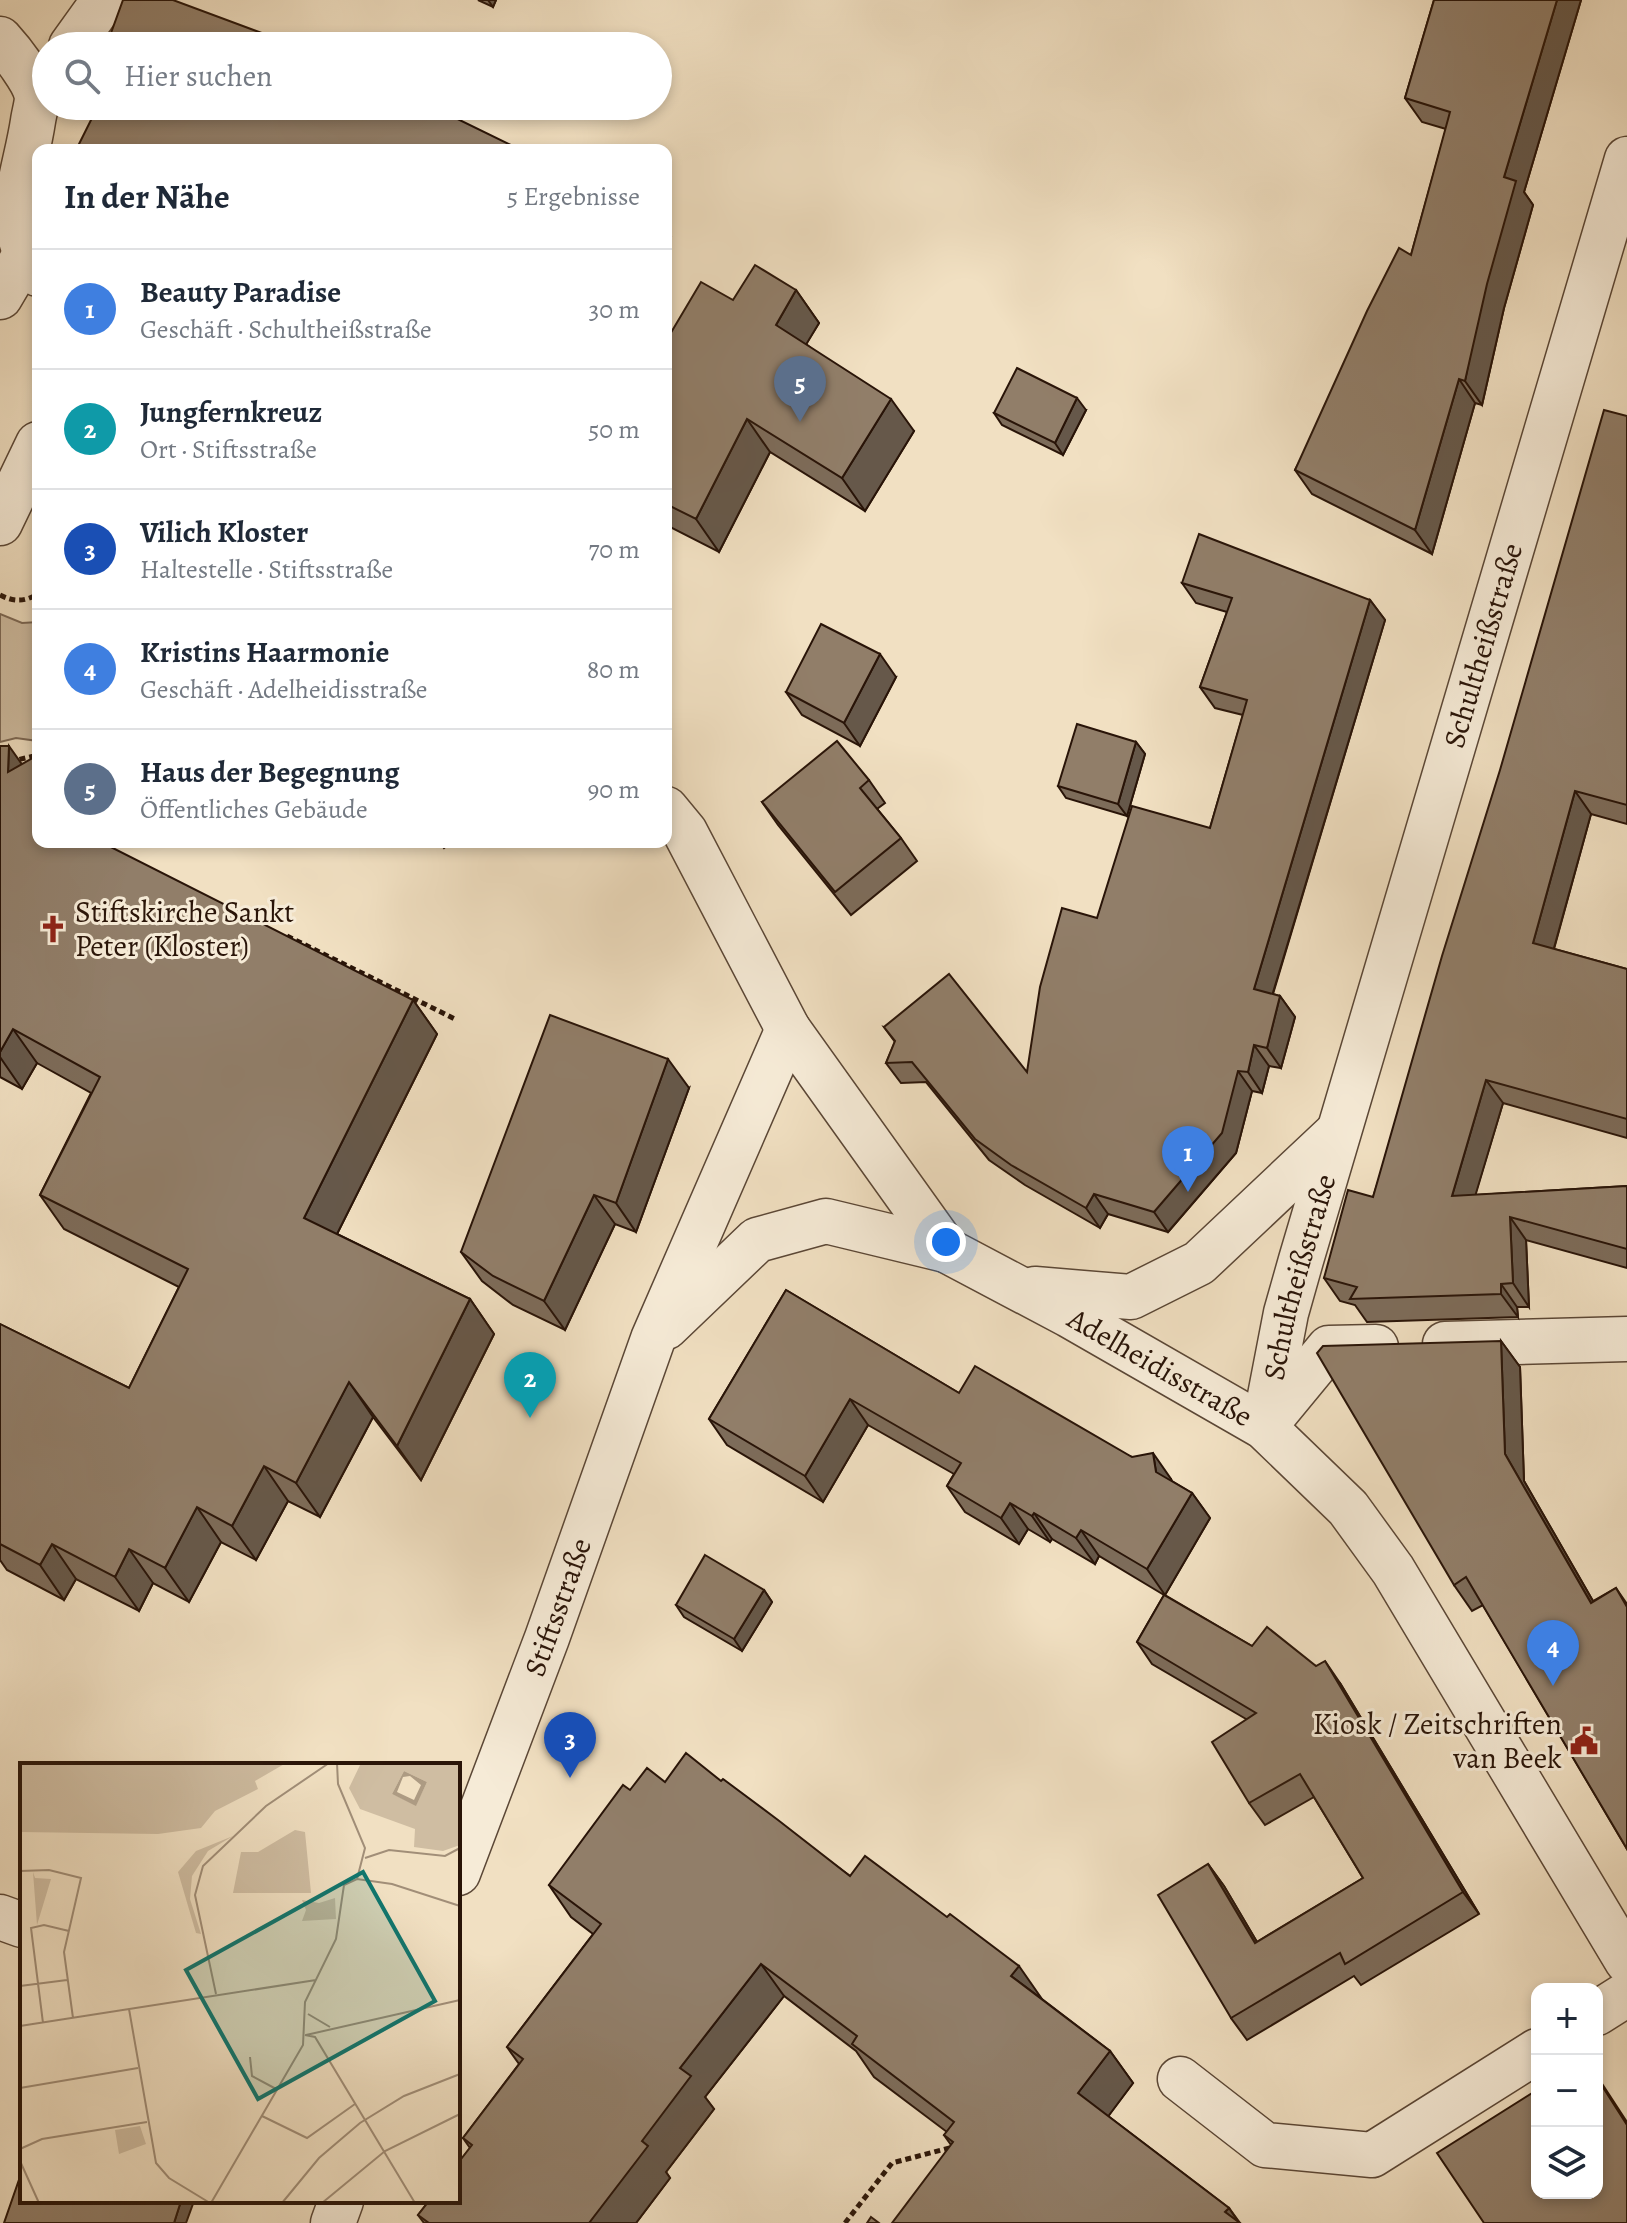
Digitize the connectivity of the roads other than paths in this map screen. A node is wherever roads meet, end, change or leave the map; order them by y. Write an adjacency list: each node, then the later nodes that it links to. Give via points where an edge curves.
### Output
1 (104, 0): 2 (street)
2 (81, 32)
3 (0, 39): 4 (street)
4 (32, 77)
5 (34, 120): 7 (street, via 12,199 13,228)
6 (1627, 159): 13 (street, Schultheißstraße)
7 (30, 266): 8 (street)
8 (0, 297)
9 (32, 456): 10 (street)
10 (0, 523)
11 (672, 816): 12 (street, Adelheidisstraße)
12 (788, 1029): 14 (street, Adelheidisstraße); 16 (street, Stiftsstraße)
13 (1340, 1130): 15 (street, Schultheißstraße, via 1199,1263 1131,1297); 18 (street, Schultheißstraße, via 1286,1313)
14 (946, 1250): 15 (street, Adelheidisstraße); 16 (street, Stiftsstraße, via 826,1221 757,1240)
15 (1018, 1287): 18 (street, Adelheidisstraße)
16 (653, 1339): 19 (street, Stiftsstraße)
17 (1627, 1339): 18 (street, via 1329,1348)
18 (1264, 1427): 22 (street, Adelheidisstraße, via 1348,1508 1393,1570)
19 (460, 1868)
20 (0, 1917): 21 (street)
21 (20, 1924)
22 (1627, 1961)
23 (1627, 1994): 24 (street)
24 (1603, 2009)
25 (1531, 2055): 26 (street, via 1372,2155 1265,2145)
26 (1180, 2079)
27 (340, 2203): 28 (street)
28 (333, 2223)

